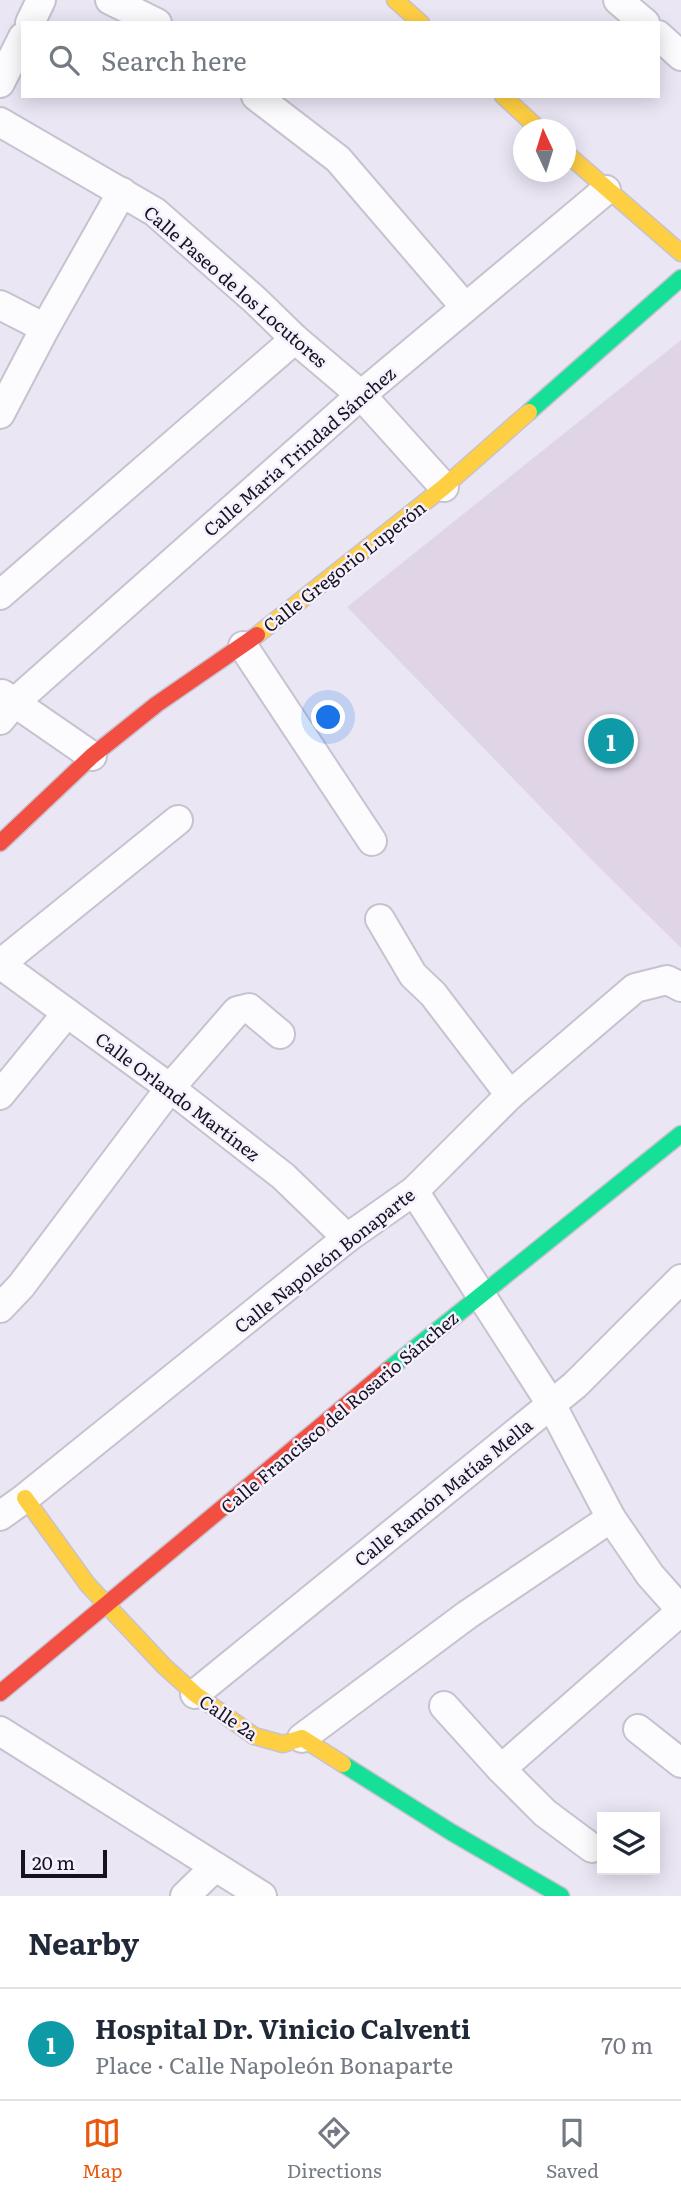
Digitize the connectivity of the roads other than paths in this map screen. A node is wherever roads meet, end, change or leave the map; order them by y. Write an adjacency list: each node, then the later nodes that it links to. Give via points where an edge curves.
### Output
1 (41, 0): 4 (street)
2 (110, 0): 5 (street)
3 (395, 0): 6 (street)
4 (31, 21)
5 (153, 21)
6 (419, 21)
7 (660, 37): 9 (street)
8 (21, 41): 10 (street)
9 (681, 56)
10 (0, 83)
11 (259, 98): 21 (street, via 338,159)
12 (505, 98): 13 (street)
13 (528, 119)
14 (0, 121): 17 (street, Calle Paseo de los Locutores)
15 (576, 163): 16 (street)
16 (606, 190): 18 (street); 21 (street, Calle María Trindad Sánchez)
17 (122, 192): 22 (street); 23 (street, Calle Paseo de los Locutores, via 156,212)
18 (681, 253)
19 (681, 278): 26 (street, Calle Gregorio Luperón)
20 (0, 305): 22 (street)
21 (465, 307): 24 (street, Calle María Trindad Sánchez)
22 (45, 328): 25 (street)
23 (295, 339): 24 (street, Calle Paseo de los Locutores); 27 (street)
24 (361, 395): 26 (street, Calle Paseo de los Locutores); 29 (street, Calle María Trindad Sánchez)
25 (0, 414)
26 (444, 487): 28 (street, Calle Gregorio Luperón)
27 (0, 594)
28 (243, 646): 30 (street, Calle Gregorio Luperón); 32 (street)
29 (5, 705): 30 (street)
30 (92, 756): 33 (street, Calle Gregorio Luperón)
31 (178, 820): 35 (street)
32 (372, 841)
33 (0, 844)
34 (380, 919): 41 (street, via 413,975 433,994)
35 (0, 964): 37 (street, Calle Orlando Martínez)
36 (681, 987): 41 (street, Calle Napoleón Bonaparte, via 667,980 635,988)
37 (67, 1013): 39 (street, Calle Orlando Martínez); 40 (street)
38 (280, 1034): 39 (street, via 249,1008 237,1011)
39 (170, 1087): 44 (street, Calle Orlando Martínez, via 284,1176); 47 (street)
40 (0, 1095)
41 (510, 1095): 43 (street, Calle Napoleón Bonaparte)
42 (681, 1135): 46 (street, Calle Francisco del Rosario Sánchez)
43 (414, 1191): 44 (street, Calle Napoleón Bonaparte); 46 (street)
44 (347, 1238): 49 (street, Calle Napoleón Bonaparte)
45 (681, 1279): 48 (street, Calle Ramón Matías Mella)
46 (480, 1294): 48 (street); 52 (street, Calle Francisco del Rosario Sánchez)
47 (0, 1308)
48 (551, 1404): 51 (street); 55 (street, Calle Ramón Matías Mella)
49 (26, 1498): 50 (street, Calle Napoleón Bonaparte); 52 (street, Calle 2a)
50 (0, 1516)
51 (611, 1518): 53 (street); 58 (street, via 467,1615)
52 (107, 1606): 54 (street, Calle Francisco del Rosario Sánchez); 55 (street, Calle 2a)
53 (681, 1611): 61 (street)
54 (0, 1693)
55 (195, 1694): 58 (street, Calle 2a, via 254,1736 283,1744)
56 (444, 1706): 61 (street)
57 (638, 1730): 60 (street)
58 (302, 1738): 66 (street)
59 (4, 1742): 63 (street)
60 (681, 1763)
61 (501, 1769): 62 (street, via 545,1813)
62 (592, 1848)
63 (215, 1867): 64 (street); 65 (street)
64 (185, 1896)
65 (262, 1896)
66 (561, 1896)

